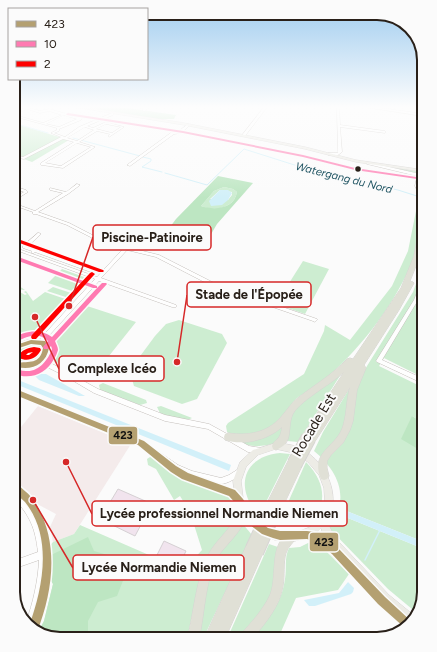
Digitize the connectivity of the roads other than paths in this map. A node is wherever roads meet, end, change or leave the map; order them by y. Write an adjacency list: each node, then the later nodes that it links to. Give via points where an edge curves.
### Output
1 (85, 136): 6 (street)
2 (168, 136): 10 (street)
3 (250, 136): 7 (main road)
4 (340, 136): 7 (street)
5 (64, 137): 6 (street); 8 (street)
6 (79, 141): 6 (street, via 42,164 62,167 93,147)
7 (340, 155): 9 (main road)
8 (20, 157)
9 (368, 163): 11 (main road); 12 (street)
10 (129, 165)
11 (417, 170)
12 (417, 175)
13 (78, 185): 16 (street)
14 (51, 189): 16 (street)
15 (20, 190): 17 (street, via 26,192)
16 (67, 193): 19 (street, via 51,200)
17 (20, 196)
18 (20, 207): 19 (street)
19 (34, 213): 21 (street, via 68,224 103,242)
20 (39, 234): 23 (street, via 24,247)
21 (126, 248): 28 (street); 31 (street, via 159,257 212,284)
22 (20, 250): 24 (street)
23 (34, 250): 24 (street); 27 (street, via 88,270)
24 (30, 254): 27 (street)
25 (417, 256): 32 (highway, Rocade Est, via 398,297)
26 (417, 271): 35 (highway, Rocade Est, via 406,293)
27 (83, 273): 28 (street)
28 (98, 279): 30 (street); 33 (street)
29 (417, 298): 38 (street, via 379,360)
30 (174, 306)
31 (315, 320)
32 (377, 328): 40 (highway, via 344,369 302,399); 42 (highway, Rocade Est, via 327,402)
33 (40, 342): 34 (street, via 28,342); 36 (street, via 45,344)
34 (20, 346)
35 (367, 353): 42 (highway, Rocade Est); 47 (highway, via 353,390 345,432 323,460)
36 (44, 357): 37 (street, via 31,365); 41 (street, via 49,366 96,391 165,418 205,426)
37 (20, 365)
38 (417, 379)
39 (20, 394): 45 (street, via 137,441)
40 (291, 411): 41 (highway, via 278,427 267,433 239,438); 43 (highway, via 284,440)
41 (228, 437): 44 (street, via 248,449)
42 (308, 438): 54 (highway, Rocade Est, bridge)
43 (276, 446): 44 (main road); 47 (main road, via 304,453 317,464)
44 (260, 450): 46 (main road, via 248,459)
45 (156, 453): 46 (street, via 181,470 210,480 228,479); 50 (street, via 180,473 196,481 227,490)
46 (240, 470): 50 (main road, via 237,483)
47 (324, 476): 51 (main road, via 329,496)
48 (20, 492): 55 (street, via 37,513 44,532)
49 (20, 499): 55 (street, via 34,518)
50 (240, 503): 53 (main road, via 249,519 260,529 277,536); 61 (highway, via 237,527 217,549 209,564)
51 (324, 518): 52 (main road); 57 (main road, via 326,531 334,543 386,598)
52 (305, 534): 53 (main road); 59 (main road, via 327,544)
53 (291, 537): 64 (highway, via 281,552 280,579 272,602)
54 (255, 550): 62 (highway, Rocade Est); 63 (highway, Rocade Est)
55 (45, 554): 56 (street); 58 (street, via 40,591); 60 (street, via 46,589)
56 (20, 563)
57 (409, 616)
58 (31, 619)
59 (404, 621)
60 (36, 623)
61 (194, 632)
62 (214, 632)
63 (223, 632)
64 (250, 632)

